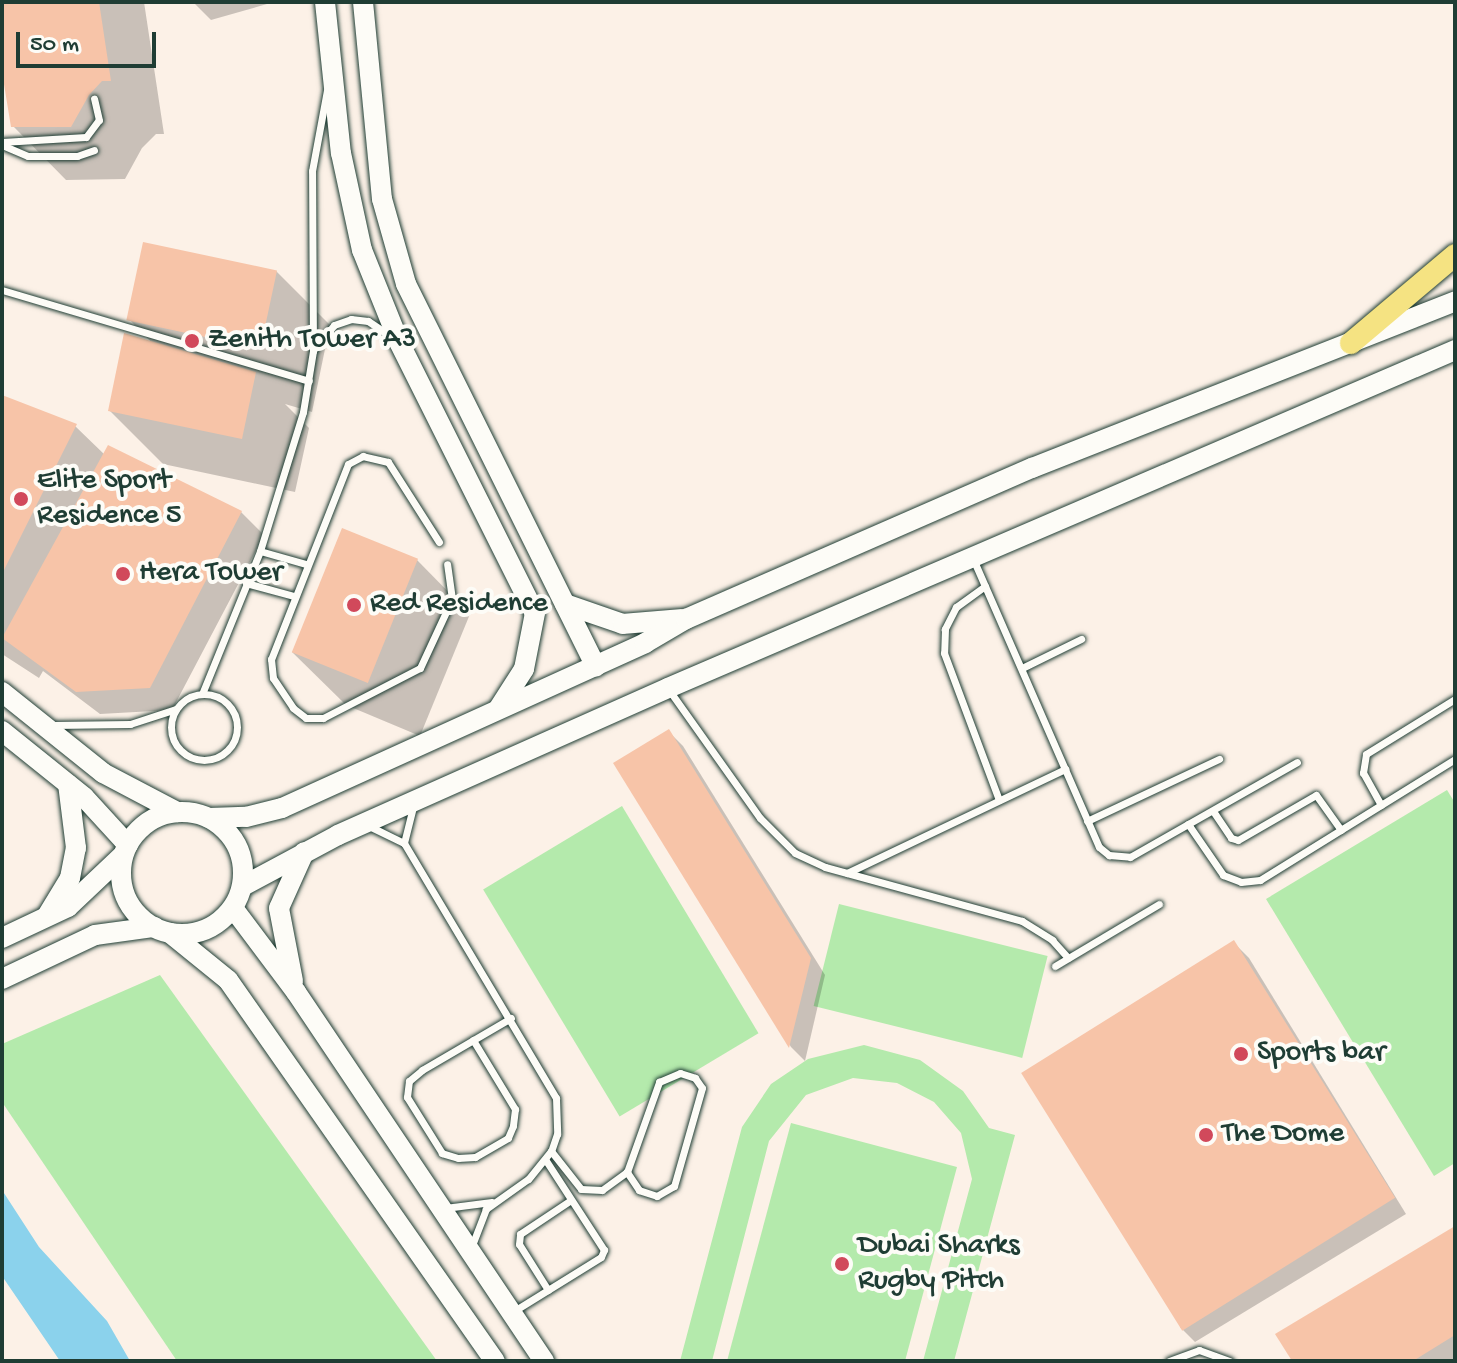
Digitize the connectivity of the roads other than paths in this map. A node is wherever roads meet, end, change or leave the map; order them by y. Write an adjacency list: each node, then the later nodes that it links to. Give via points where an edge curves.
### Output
1 (325, 2): 3 (main road)
2 (363, 2): 23 (main road, via 382,199 406,284)
3 (332, 69): 10 (main road, via 349,202 366,262); 13 (lane, via 312,171)
4 (94, 99): 5 (lane, via 99,120 86,137)
5 (2, 143): 6 (lane, via 28,156 77,156)
6 (94, 150)
7 (1455, 255): 11 (main road)
8 (2, 290): 14 (lane)
9 (1455, 301): 11 (main road)
10 (399, 342): 13 (lane, via 368,321 351,319 334,325); 32 (main road, via 535,613 524,669)
11 (1351, 343): 24 (main road, via 1032,468)
12 (1455, 350): 17 (main road)
13 (313, 351): 14 (lane)
14 (309, 381): 16 (lane)
15 (439, 542): 18 (lane, via 394,468 380,458 363,456 343,471)
16 (260, 551): 18 (lane); 20 (lane)
17 (973, 559): 21 (lane); 28 (main road)
18 (306, 564): 22 (lane)
19 (447, 564): 22 (lane, via 452,599 420,668 323,718 299,714 271,669)
20 (246, 583): 22 (lane); 30 (lane)
21 (985, 586): 27 (lane); 41 (lane, via 956,607 945,629 944,653)
22 (294, 596)
23 (565, 604): 24 (main road, via 623,624); 26 (main road)
24 (686, 619): 26 (main road)
25 (1081, 639): 27 (lane)
26 (596, 666): 32 (main road)
27 (1022, 668): 39 (lane)
28 (668, 688): 42 (main road); 54 (lane, via 770,831 809,861)
29 (2, 692): 34 (main road)
30 (202, 694): 33 (lane); 33 (lane, via 221,699 235,714 232,744 216,757 196,759 179,748 171,729)
31 (1455, 699): 43 (lane, via 1366,754 1363,773)
32 (499, 708): 46 (main road, via 282,808 246,817)
33 (176, 709): 34 (lane, via 130,724)
34 (41, 723): 45 (main road, via 126,788)
35 (2, 731): 40 (main road)
36 (1219, 759): 47 (lane)
37 (1455, 759): 43 (lane)
38 (1297, 762): 44 (lane)
39 (1065, 769): 41 (lane); 47 (lane)
40 (68, 784): 52 (main road); 58 (main road, via 76,848 70,878)
41 (999, 800): 54 (lane)
42 (416, 801): 49 (main road); 51 (lane)
43 (1381, 805): 50 (lane)
44 (1213, 811): 48 (lane); 50 (lane, via 1238,840 1316,795)
45 (177, 812): 46 (main road); 52 (main road, via 148,822)
46 (209, 818): 55 (main road, via 237,846)
47 (1087, 821): 48 (lane, via 1099,847 1123,858)
48 (1188, 824): 50 (lane, via 1218,870 1248,883 1267,878)
49 (363, 825): 51 (lane); 53 (main road)
50 (1341, 830)
51 (404, 843): 65 (lane)
52 (126, 850): 58 (main road, via 85,895); 59 (main road, via 121,872 129,904)
53 (304, 852): 55 (main road); 64 (main road, via 279,908 278,926)
54 (847, 873): 61 (lane, via 1022,921)
55 (243, 886): 57 (main road)
56 (1159, 904): 61 (lane)
57 (233, 908): 59 (main road, via 199,932); 64 (main road)
58 (46, 918): 60 (main road)
59 (162, 930): 63 (main road, via 95,935); 76 (main road, via 228,980)
60 (2, 938)
61 (1068, 958): 62 (lane)
62 (1055, 966)
63 (2, 979)
64 (296, 992): 72 (main road)
65 (511, 1018): 66 (lane); 67 (lane, via 556,1098 557,1134)
66 (473, 1040): 66 (lane, via 409,1081 407,1097 442,1153 458,1158 475,1157 508,1138 513,1126 515,1109)
67 (551, 1151): 68 (lane); 69 (lane, via 581,1189 590,1192)
68 (545, 1159): 70 (lane); 71 (lane, via 528,1179)
69 (627, 1172): 69 (lane, via 639,1190 657,1196 674,1186 702,1088 695,1078 680,1073 659,1082)
70 (571, 1200): 74 (lane, via 520,1234 519,1244); 74 (lane, via 604,1250)
71 (494, 1201): 72 (lane); 73 (lane, via 479,1218)
72 (442, 1207): 73 (main road)
73 (472, 1251): 75 (main road)
74 (548, 1290): 75 (lane)
75 (512, 1312): 77 (main road)
76 (495, 1361)
77 (544, 1361)
78 (1169, 1361): 79 (lane, via 1199,1350)
79 (1230, 1361)

